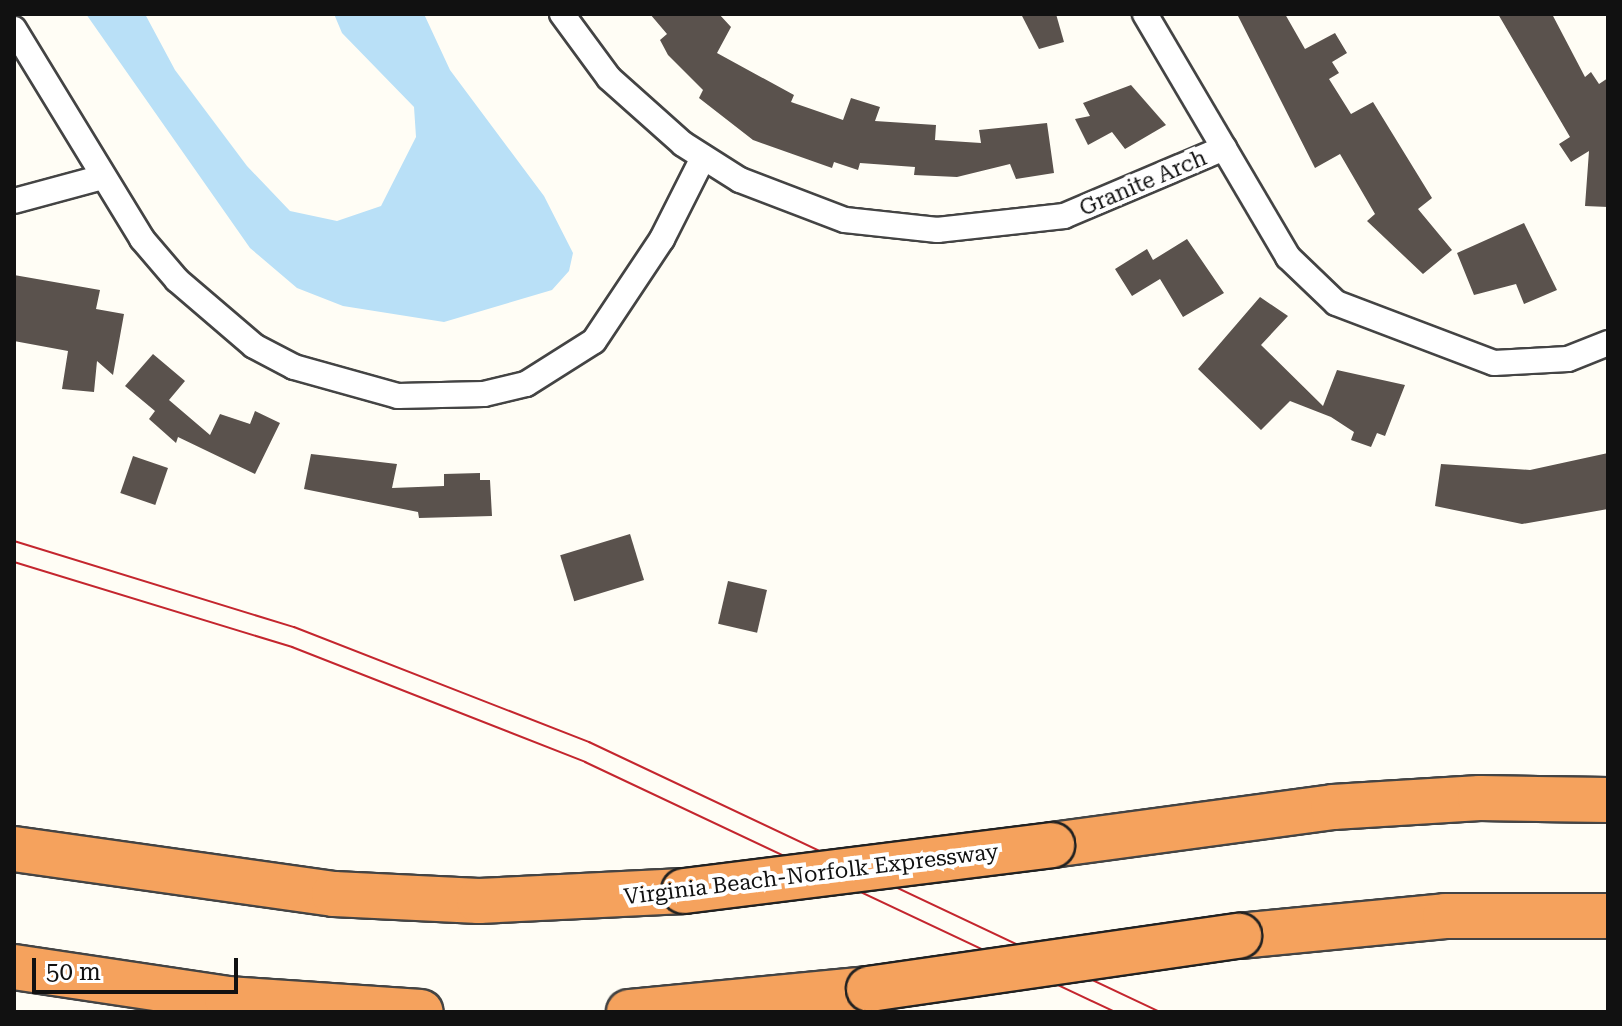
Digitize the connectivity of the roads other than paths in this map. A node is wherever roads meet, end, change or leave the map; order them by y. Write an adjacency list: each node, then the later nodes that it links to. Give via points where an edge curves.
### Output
1 (562, 14): 5 (street, Granite Arch, via 609,78)
2 (1145, 14): 4 (street)
3 (14, 29): 6 (street)
4 (1224, 148): 5 (street, Granite Arch, via 1064,216 937,230 845,220 792,203); 8 (street, via 1288,257 1336,303 1494,363 1534,365)
5 (703, 158): 6 (street, via 662,239 594,341 526,384 432,398 337,383 254,346 177,280)
6 (103, 177): 7 (street)
7 (14, 201)
8 (1604, 345)
9 (1608, 800): 12 (highway, Virginia Beach-Norfolk Expressway, bridge, via 1480,798 1333,807 684,891 479,901)
10 (14, 827): 12 (highway)
11 (14, 849): 12 (highway, Virginia Beach-Norfolk Expressway)
12 (237, 883)
13 (1608, 916): 18 (highway, bridge, via 1445,916 1239,936 869,989)
14 (14, 967): 16 (highway)
15 (14, 987): 16 (highway)
16 (227, 999): 17 (highway)
17 (421, 1012)
18 (629, 1012)

